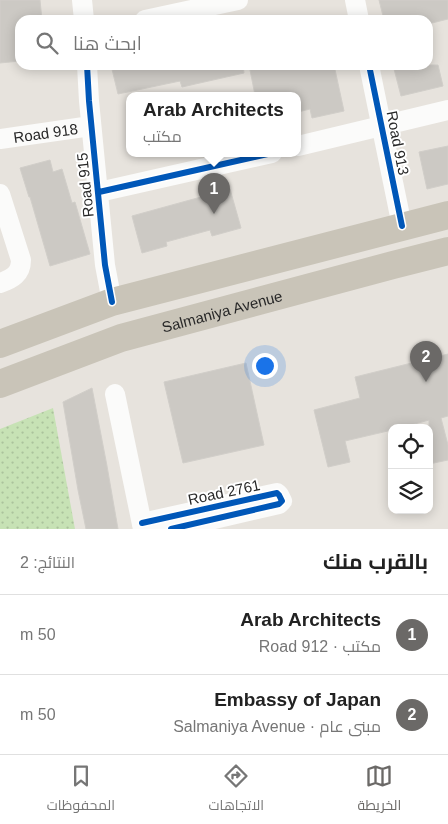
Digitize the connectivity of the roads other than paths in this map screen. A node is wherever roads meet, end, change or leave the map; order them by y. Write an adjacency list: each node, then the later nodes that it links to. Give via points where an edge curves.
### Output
1 (82, 0): 4 (street)
2 (238, 0): 5 (street)
3 (355, 0): 6 (street)
4 (84, 15)
5 (168, 15)
6 (358, 15)
7 (87, 70): 10 (street, Road 915)
8 (370, 70): 11 (street, Road 913)
9 (448, 110): 11 (street)
10 (91, 126): 12 (street, Road 918); 15 (street, Road 915)
11 (382, 126): 13 (street); 18 (street, Road 913)
12 (0, 139)
13 (301, 145)
14 (254, 157): 15 (street)
15 (99, 192): 21 (street, Road 915, via 105,265)
16 (0, 194): 20 (street, via 21,260 17,274)
17 (448, 215): 18 (main road)
18 (402, 226): 21 (main road)
19 (448, 252): 23 (main road, Salmaniya Avenue, via 121,338)
20 (0, 283)
21 (112, 302): 22 (main road)
22 (0, 344)
23 (0, 384)
24 (115, 394): 25 (street, Road 2761)
25 (143, 526): 26 (street, Road 2761, via 277,494 282,501)
26 (171, 529)

